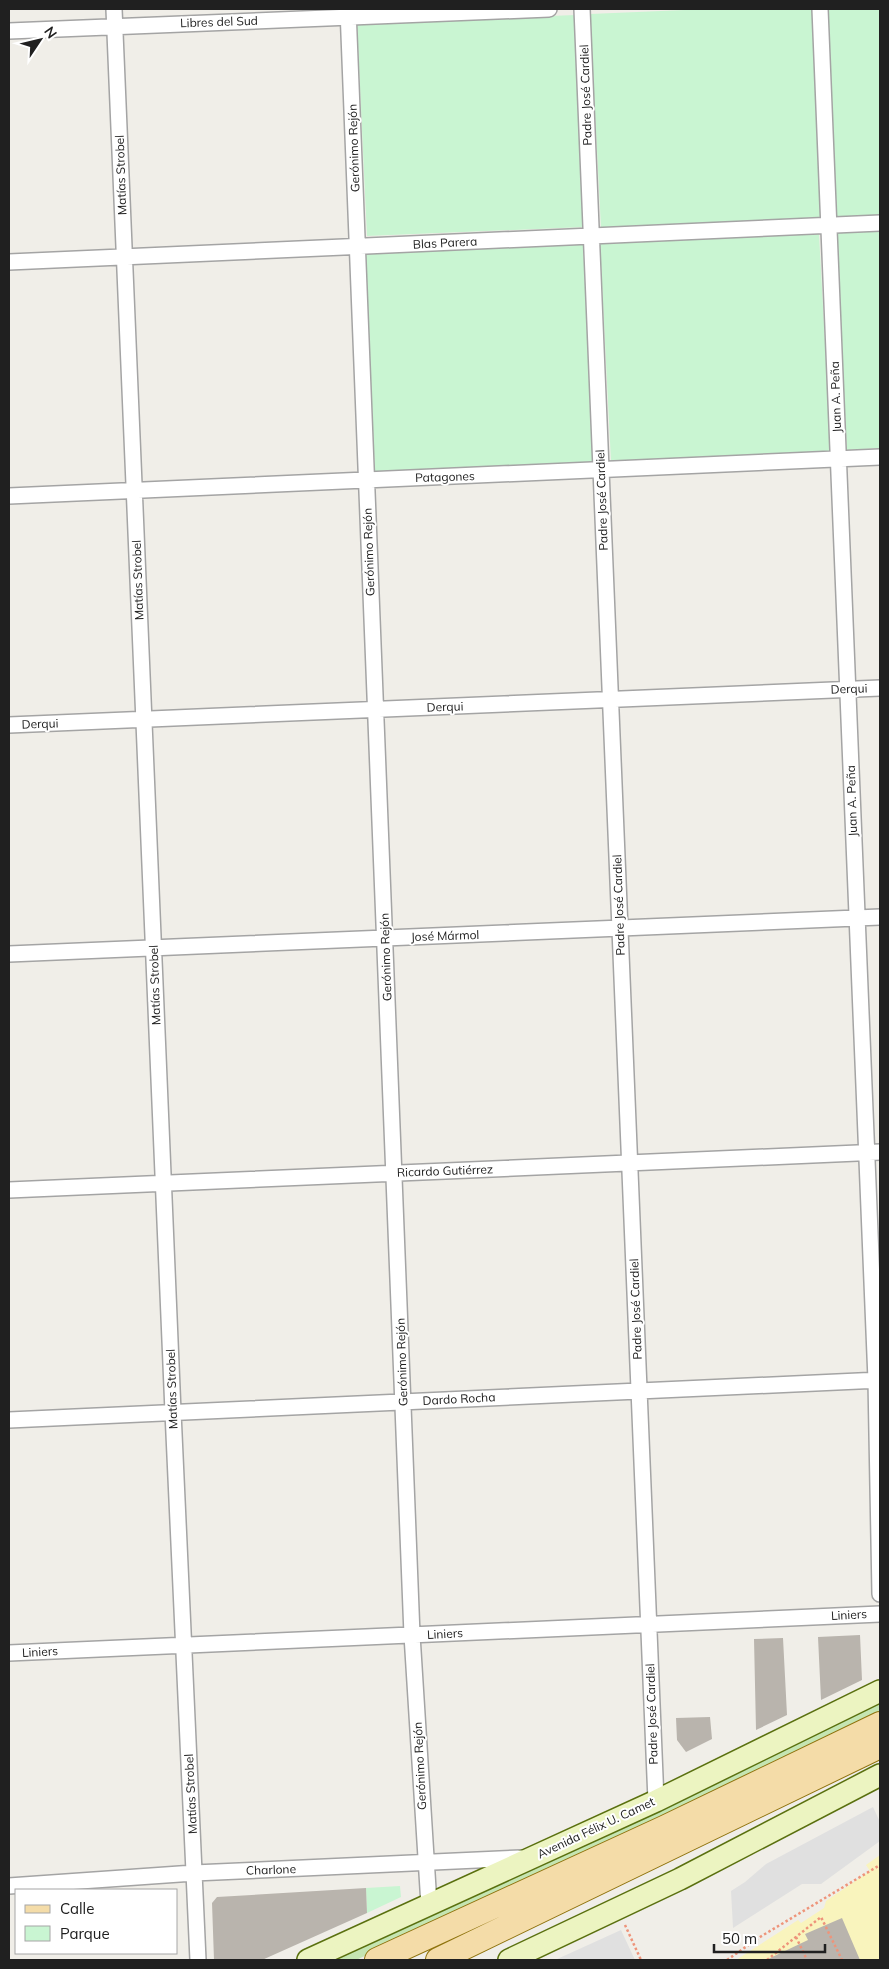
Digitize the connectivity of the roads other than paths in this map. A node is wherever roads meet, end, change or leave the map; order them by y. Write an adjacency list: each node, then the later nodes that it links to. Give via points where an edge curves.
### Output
1 (114, 9): 6 (street, Matías Strobel)
2 (549, 9): 5 (street, Libres del Sud)
3 (582, 9): 10 (street, Padre José Cardiel)
4 (820, 9): 9 (street, Juan A. Peña)
5 (348, 13): 6 (street, Libres del Sud); 11 (street, Gerónimo Rejón)
6 (114, 27): 7 (street, Libres del Sud); 12 (street, Matías Strobel)
7 (9, 31)
8 (880, 223): 9 (street, Blas Parera)
9 (829, 225): 10 (street, Blas Parera); 15 (street, Juan A. Peña)
10 (591, 236): 11 (street, Blas Parera); 16 (street, Padre José Cardiel)
11 (358, 246): 12 (street, Blas Parera); 17 (street, Gerónimo Rejón)
12 (124, 257): 13 (street, Blas Parera); 18 (street, Matías Strobel)
13 (9, 262)
14 (880, 457): 15 (street, Patagones)
15 (838, 459): 16 (street, Patagones); 21 (street, Juan A. Peña)
16 (601, 470): 17 (street, Patagones); 22 (street, Padre José Cardiel)
17 (366, 480): 18 (street, Patagones); 23 (street, Gerónimo Rejón)
18 (134, 491): 19 (street, Patagones); 24 (street, Matías Strobel)
19 (9, 496)
20 (880, 688): 21 (street, Derqui)
21 (848, 689): 22 (street, Derqui); 27 (street, Juan A. Peña)
22 (611, 700): 23 (street, Derqui); 28 (street, Padre José Cardiel)
23 (376, 710): 24 (street, Derqui); 29 (street, Gerónimo Rejón)
24 (144, 720): 25 (street, Derqui); 30 (street, Matías Strobel)
25 (9, 726)
26 (880, 917): 27 (street, José Mármol)
27 (857, 918): 28 (street, José Mármol); 32 (street, Juan A. Peña)
28 (620, 928): 29 (street, José Mármol); 33 (street, Padre José Cardiel)
29 (385, 938): 30 (street, José Mármol); 34 (street, Gerónimo Rejón)
30 (153, 948): 31 (street, José Mármol); 35 (street, Matías Strobel)
31 (9, 954)
32 (873, 1153): 33 (street, Ricardo Gutiérrez); 37 (street, Juan A. Peña)
33 (630, 1163): 34 (street, Ricardo Gutiérrez); 38 (street, Padre José Cardiel)
34 (395, 1173): 35 (street, Ricardo Gutiérrez); 39 (street, Gerónimo Rejón)
35 (163, 1183): 36 (street, Ricardo Gutiérrez); 40 (street, Matías Strobel)
36 (9, 1190)
37 (878, 1380): 38 (street, Dardo Rocha); 42 (street, Juan A. Peña)
38 (639, 1391): 39 (street, Dardo Rocha); 44 (street, Padre José Cardiel)
39 (403, 1402): 40 (street, Dardo Rocha); 45 (street, Gerónimo Rejón)
40 (173, 1412): 41 (street, Dardo Rocha); 46 (street, Matías Strobel)
41 (9, 1420)
42 (880, 1594)
43 (880, 1614): 44 (street, Liniers)
44 (649, 1625): 45 (street, Liniers); 52 (street, Padre José Cardiel)
45 (412, 1635): 46 (street, Liniers); 54 (street, Gerónimo Rejón)
46 (184, 1645): 47 (street, Liniers); 55 (street, Matías Strobel)
47 (9, 1653)
48 (880, 1691): 52 (main road, Avenida Félix U. Camet)
49 (880, 1724): 60 (main road)
50 (880, 1746): 61 (main road)
51 (880, 1775): 62 (main road, via 680,1879)
52 (656, 1801): 53 (main road, Avenida Félix U. Camet)
53 (532, 1858): 54 (street, Charlone); 57 (main road, Avenida Félix U. Camet)
54 (426, 1864): 55 (street, Charlone); 57 (street, Gerónimo Rejón)
55 (194, 1873): 56 (street, Charlone); 58 (street, Matías Strobel)
56 (9, 1886)
57 (429, 1905): 59 (main road, Avenida Félix U. Camet)
58 (198, 1960)
59 (308, 1960)
60 (377, 1960)
61 (438, 1960)
62 (509, 1960)

